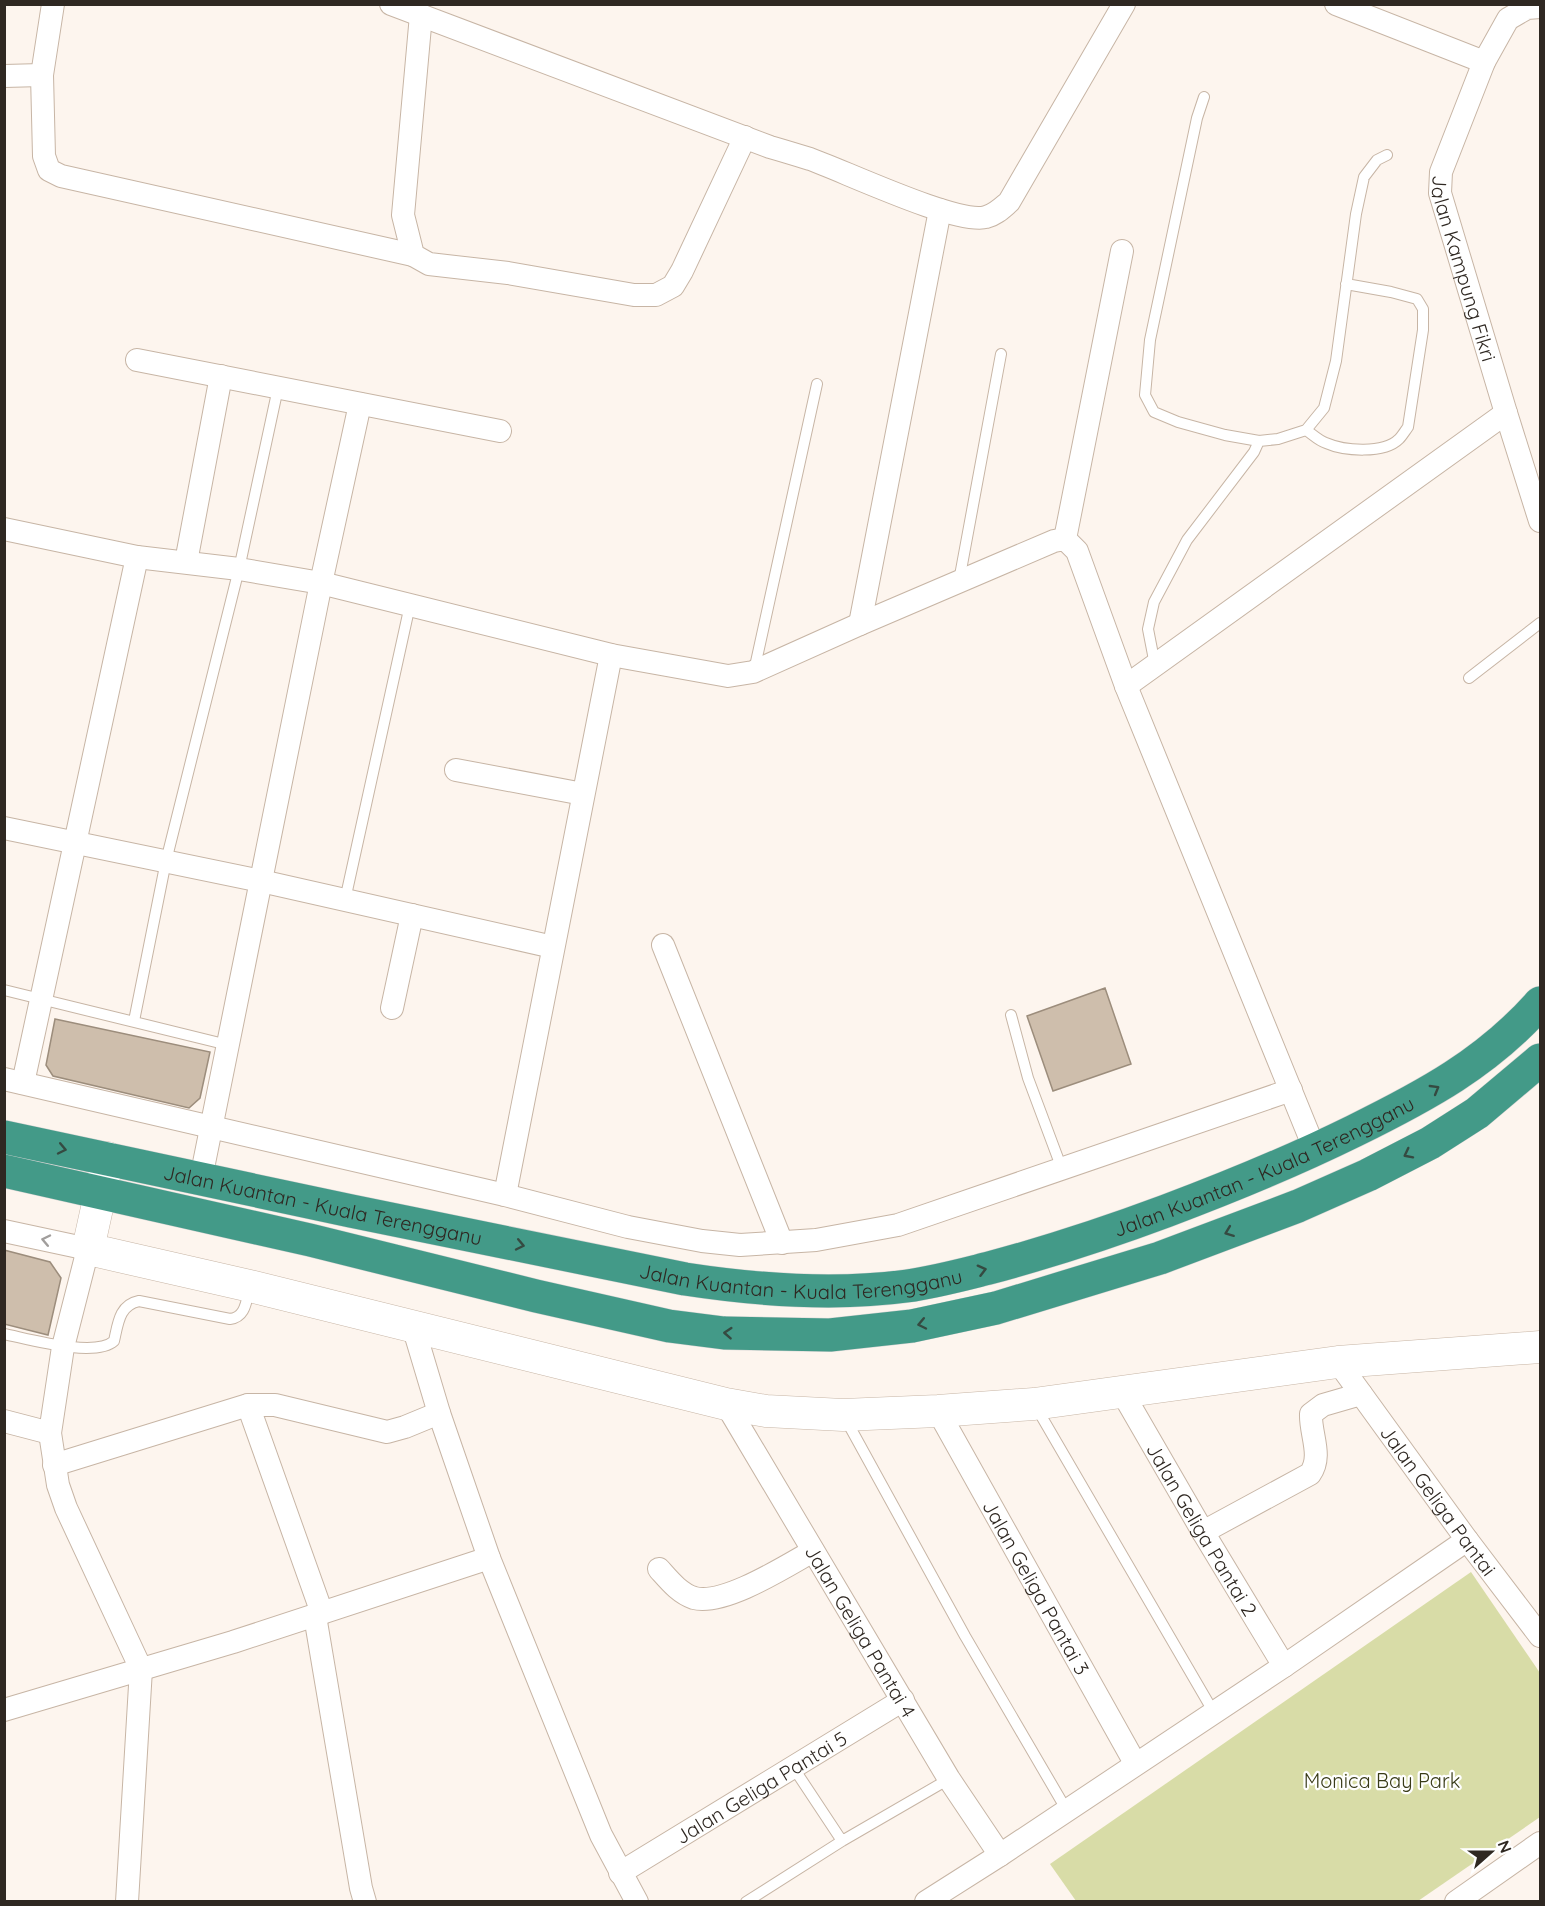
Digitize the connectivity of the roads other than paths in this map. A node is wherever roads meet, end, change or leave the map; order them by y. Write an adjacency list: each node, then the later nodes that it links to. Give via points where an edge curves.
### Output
1 (53, 4): 8 (street)
2 (391, 4): 6 (street)
3 (1124, 4): 13 (street, via 1009,202 985,217)
4 (1336, 4): 7 (street)
5 (1540, 7): 7 (street, Jalan Kampung Fikri, via 1527,8 1508,19)
6 (421, 15): 11 (street); 15 (street, via 403,215)
7 (1484, 62): 23 (street, Jalan Kampung Fikri, via 1441,172 1440,193)
8 (42, 75): 9 (street); 15 (street, via 44,156 49,170 61,176)
9 (4, 76)
10 (1204, 97): 26 (lane, via 1150,340 1145,395 1154,412 1178,422)
11 (745, 137): 13 (street); 15 (street, via 674,286 656,295 634,296 508,273 429,264)
12 (1387, 155): 16 (lane, via 1377,160 1364,177)
13 (940, 210): 37 (street)
14 (1122, 251): 29 (street)
15 (413, 255)
16 (1346, 284): 24 (lane, via 1336,361 1324,408); 24 (lane, via 1417,299 1423,309 1408,427 1398,440 1369,450 1323,443)
17 (1001, 354): 33 (lane)
18 (137, 360): 19 (street)
19 (221, 376): 21 (street); 31 (street)
20 (817, 384): 40 (lane)
21 (278, 388): 22 (street); 32 (lane)
22 (360, 404): 25 (street); 34 (street)
23 (1506, 413): 27 (street, Jalan Kampung Fikri); 39 (street)
24 (1306, 430): 26 (lane)
25 (500, 431)
26 (1259, 441): 39 (lane, via 1187,540 1154,602 1148,629)
27 (1540, 521)
28 (4, 529): 30 (street)
29 (1065, 538): 33 (street); 42 (street, via 1077,551)
30 (136, 557): 31 (street); 46 (street)
31 (186, 562): 32 (street)
32 (239, 569): 34 (street); 47 (lane)
33 (959, 582): 37 (street)
34 (321, 583): 35 (street); 48 (street)
35 (410, 605): 38 (street); 49 (lane)
36 (1540, 623): 41 (lane)
37 (860, 624): 40 (street)
38 (612, 655): 40 (street, via 728,676); 44 (street)
39 (1155, 665): 42 (street)
40 (753, 672)
41 (1468, 678)
42 (1126, 686): 62 (street)
43 (456, 770): 44 (street)
44 (583, 794): 52 (street)
45 (4, 828): 46 (street)
46 (75, 843): 47 (street); 54 (street)
47 (166, 861): 48 (street); 58 (lane)
48 (261, 881): 49 (street); 59 (street)
49 (345, 900): 50 (street)
50 (412, 915): 52 (street); 56 (street)
51 (663, 945): 73 (street)
52 (553, 947): 71 (street)
53 (4, 990): 54 (lane)
54 (40, 997): 58 (lane); 61 (street)
55 (1540, 1003): 65 (highway, Jalan Kuantan - Kuala Terengganu, one-way to 55, via 1437,1089 1500,1043)
56 (392, 1008)
57 (1011, 1015): 67 (lane, via 1028,1078)
58 (134, 1021): 59 (lane)
59 (228, 1045): 63 (street)
60 (1540, 1060): 70 (highway, Jalan Kuantan - Kuala Terengganu, one-way to 70, via 1478,1113 1430,1143 1298,1206 1160,1258 996,1308 864,1332 767,1335 669,1326)
61 (14, 1081): 63 (street)
62 (1291, 1090): 65 (street); 67 (street)
63 (212, 1125): 69 (street); 71 (street)
64 (4, 1137): 66 (highway, Jalan Kuantan - Kuala Terengganu, one-way to 66)
65 (1315, 1150): 69 (highway, Jalan Kuantan - Kuala Terengganu, one-way to 65, via 685,1279 778,1289 870,1290 936,1282 1041,1254 1236,1184)
66 (108, 1158): 69 (highway, Jalan Kuantan - Kuala Terengganu); 70 (street)
67 (1062, 1169): 73 (street, via 898,1225)
68 (4, 1171): 70 (highway, Jalan Kuantan - Kuala Terengganu)
69 (201, 1178)
70 (100, 1193): 74 (street)
71 (505, 1195): 73 (street, via 628,1227 702,1241 740,1245)
72 (4, 1231): 74 (street, one-way to 72)
73 (782, 1243)
74 (88, 1249): 75 (street); 78 (street)
75 (250, 1286): 76 (street); 78 (lane, via 238,1318 139,1301 130,1303 121,1313 110,1345)
76 (413, 1326): 83 (street); 87 (street)
77 (4, 1334): 78 (lane)
78 (63, 1347): 90 (street)
79 (1540, 1347): 80 (street)
80 (1338, 1362): 81 (street); 82 (street, Jalan Geliga Pantai)
81 (1122, 1392): 84 (street); 92 (street, Jalan Geliga Pantai 2)
82 (1361, 1394): 92 (street, via 1323,1405 1311,1414 1317,1456 1310,1474); 93 (street, Jalan Geliga Pantai)
83 (726, 1404): 88 (street, via 766,1411); 94 (street, Jalan Geliga Pantai 4)
84 (1034, 1404): 86 (street); 103 (lane)
85 (248, 1405): 87 (street, via 275,1405 387,1432); 91 (street); 97 (street)
86 (938, 1411): 88 (street); 104 (street, Jalan Geliga Pantai 3)
87 (439, 1413): 95 (street)
88 (843, 1415): 107 (lane)
89 (4, 1421): 90 (street)
90 (50, 1433): 91 (street)
91 (54, 1465): 100 (street, via 66,1508)
92 (1203, 1532): 99 (street, Jalan Geliga Pantai 2)
93 (1467, 1540): 98 (street, Jalan Geliga Pantai); 99 (street)
94 (813, 1551): 96 (street, via 718,1598 693,1598); 101 (street, Jalan Geliga Pantai 4)
95 (489, 1558): 97 (street); 111 (street)
96 (659, 1569)
97 (318, 1614): 100 (street); 113 (street)
98 (1540, 1636)
99 (1284, 1666): 103 (street)
100 (141, 1670): 102 (street); 112 (street)
101 (903, 1700): 105 (street, Jalan Geliga Pantai 5); 106 (street, Jalan Geliga Pantai 4)
102 (4, 1710)
103 (1213, 1712): 104 (street)
104 (1135, 1763): 107 (street)
105 (793, 1767): 108 (lane); 111 (street, Jalan Geliga Pantai 5)
106 (950, 1779): 108 (lane); 110 (street, Jalan Geliga Pantai 4)
107 (1066, 1809): 110 (street)
108 (842, 1841): 115 (lane)
109 (1540, 1843): 117 (street)
110 (1000, 1855): 116 (street)
111 (620, 1873): 114 (street)
112 (127, 1902)
113 (365, 1902)
114 (637, 1902)
115 (746, 1902)
116 (926, 1902)
117 (1456, 1902)

